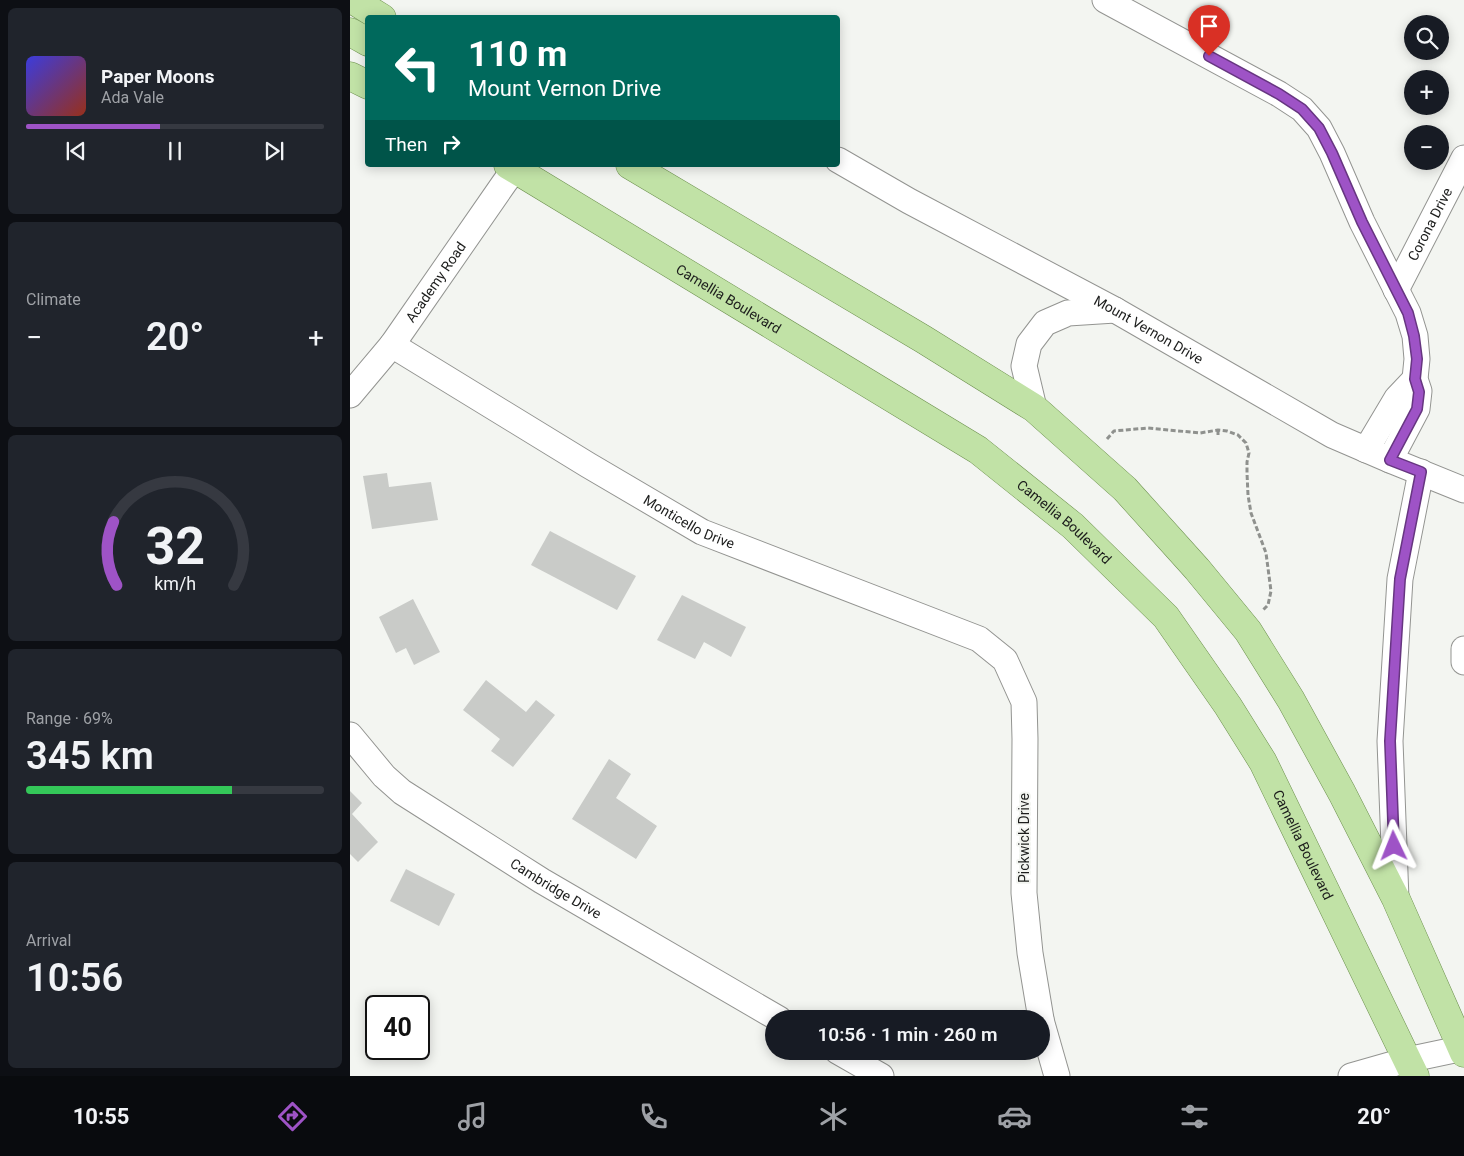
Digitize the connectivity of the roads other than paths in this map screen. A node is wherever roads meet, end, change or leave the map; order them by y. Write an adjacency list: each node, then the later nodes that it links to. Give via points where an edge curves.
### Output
1 (353, 0): 3 (main road)
2 (1105, 0): 13 (street, via 1302,109 1319,128)
3 (377, 15)
4 (350, 32): 5 (main road)
5 (365, 40)
6 (350, 76): 7 (main road)
7 (365, 84)
8 (1464, 158): 13 (street, Corona Drive)
9 (840, 161): 14 (street, Mount Vernon Drive)
10 (513, 167): 15 (street, Academy Road)
11 (516, 167): 33 (main road, Camellia Boulevard, via 978,450 1074,526 1166,617 1263,762)
12 (633, 167): 18 (main road)
13 (1396, 290): 16 (street, via 1408,313 1414,336)
14 (1115, 310): 18 (street, via 1068,313 1045,324 1029,344 1024,366); 19 (street, Mount Vernon Drive, via 1332,435)
15 (392, 344): 17 (street, Academy Road); 24 (street, Monticello Drive, via 702,532 979,639)
16 (1415, 379): 19 (street, via 1397,398); 20 (street, via 1419,392 1417,409)
17 (350, 395)
18 (1034, 408): 27 (main road, via 1125,489 1248,631 1292,700)
19 (1366, 450): 20 (street, Mount Vernon Drive)
20 (1390, 460): 21 (street, Mount Vernon Drive)
21 (1421, 472): 22 (street, Mount Vernon Drive); 27 (street, via 1400,579 1391,731)
22 (1464, 490)
23 (1464, 650): 25 (street)
24 (1005, 660): 28 (street, Pickwick Drive, via 1024,702 1024,893)
25 (1464, 662)
26 (350, 735): 29 (street, Cambridge Drive, via 384,776 402,792 542,882)
27 (1396, 899): 30 (main road)
28 (1040, 1010)
29 (765, 1011)
30 (1463, 1050): 33 (street)
31 (1050, 1051): 35 (street, Pickwick Drive)
32 (853, 1060): 34 (street)
33 (1411, 1068): 36 (street)
34 (881, 1076)
35 (1057, 1076)
36 (1351, 1076)

